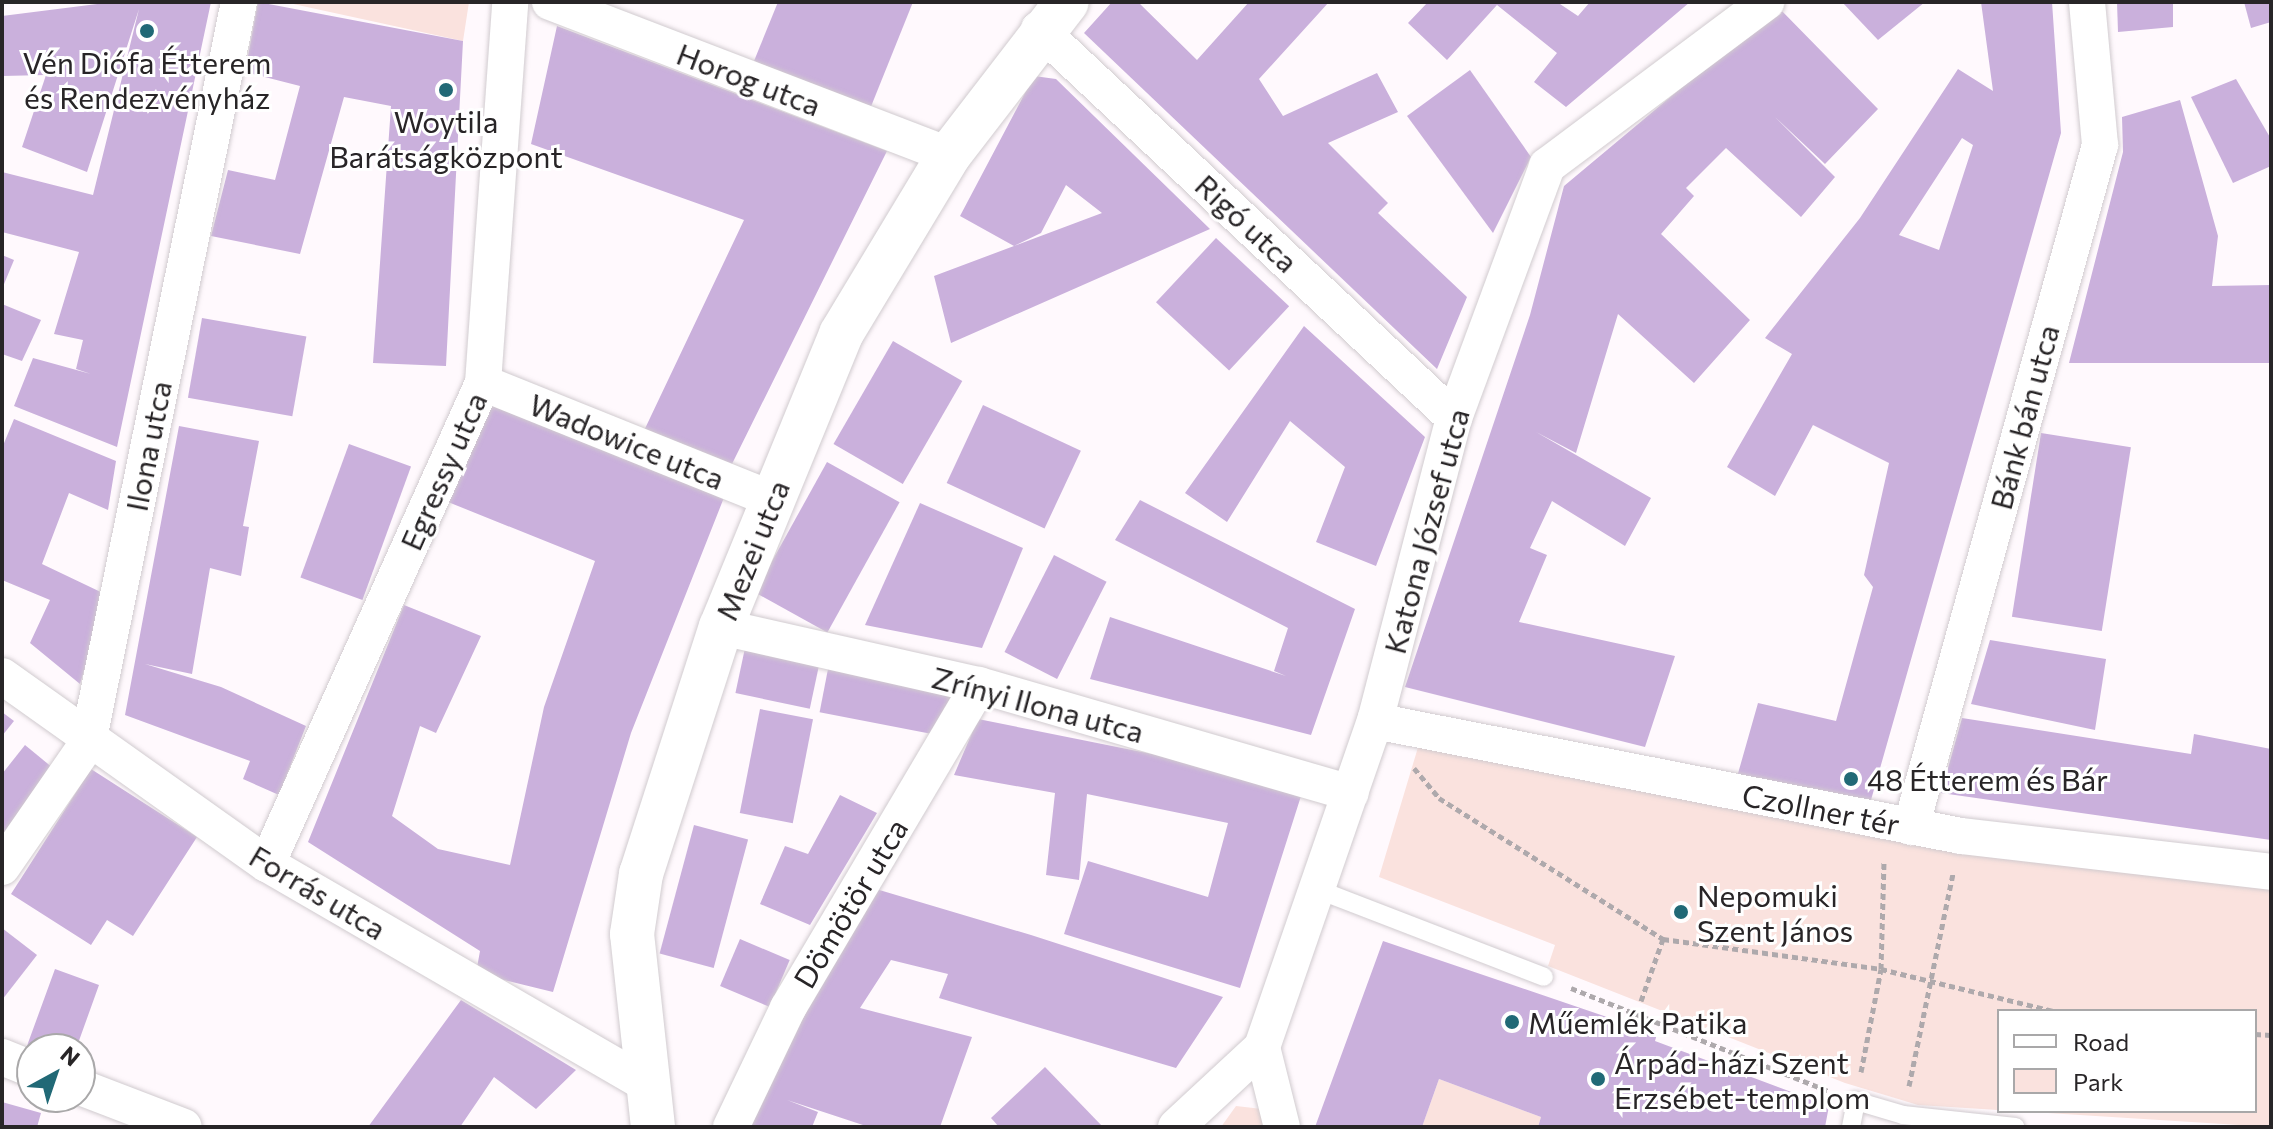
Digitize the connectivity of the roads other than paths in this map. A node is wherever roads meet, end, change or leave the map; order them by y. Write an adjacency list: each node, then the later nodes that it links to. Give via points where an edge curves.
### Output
1 (239, 2): 15 (street, Ilona utca)
2 (510, 2): 8 (street, Egressy utca)
3 (550, 2): 7 (street, Horog utca)
4 (1766, 2): 9 (street, Katona József utca, via 1547,166)
5 (2087, 2): 17 (street, Bánk bán utca, via 2100,145)
6 (1053, 15): 7 (street, Mezei utca); 9 (street, Rigó utca)
7 (949, 155): 10 (street, Mezei utca, via 841,334)
8 (483, 383): 10 (street, Wadowice utca); 18 (street, Egressy utca)
9 (1454, 418): 14 (street, Katona József utca)
10 (771, 499): 11 (street, Mezei utca)
11 (721, 627): 13 (street, Zrínyi Ilona utca); 24 (street, Mezei utca, via 639,889 632,934)
12 (2, 676): 15 (street, Forrás utca)
13 (979, 685): 16 (street, Zrínyi Ilona utca); 28 (street, Dömötör utca, via 788,1008)
14 (1375, 721): 16 (street, Katona József utca); 17 (street, Czollner tér)
15 (88, 743): 18 (street, Forrás utca); 19 (street, Ilona utca)
16 (1351, 793): 21 (street, Katona József utca)
17 (1898, 825): 20 (street, Czollner tér)
18 (267, 864): 24 (street, Forrás utca)
19 (2, 867)
20 (2271, 872)
21 (1319, 890): 22 (lane); 23 (street, Katona József utca)
22 (1544, 977)
23 (1262, 1047): 29 (street, Katona József utca); 30 (street)
24 (648, 1085): 27 (street, Mezei utca)
25 (96, 1093): 26 (street)
26 (184, 1127)
27 (653, 1127)
28 (731, 1127)
29 (1176, 1127)
30 (1282, 1127)
31 (1851, 1127): 32 (lane, via 1856,1101 1903,1115)
32 (2015, 1127)

